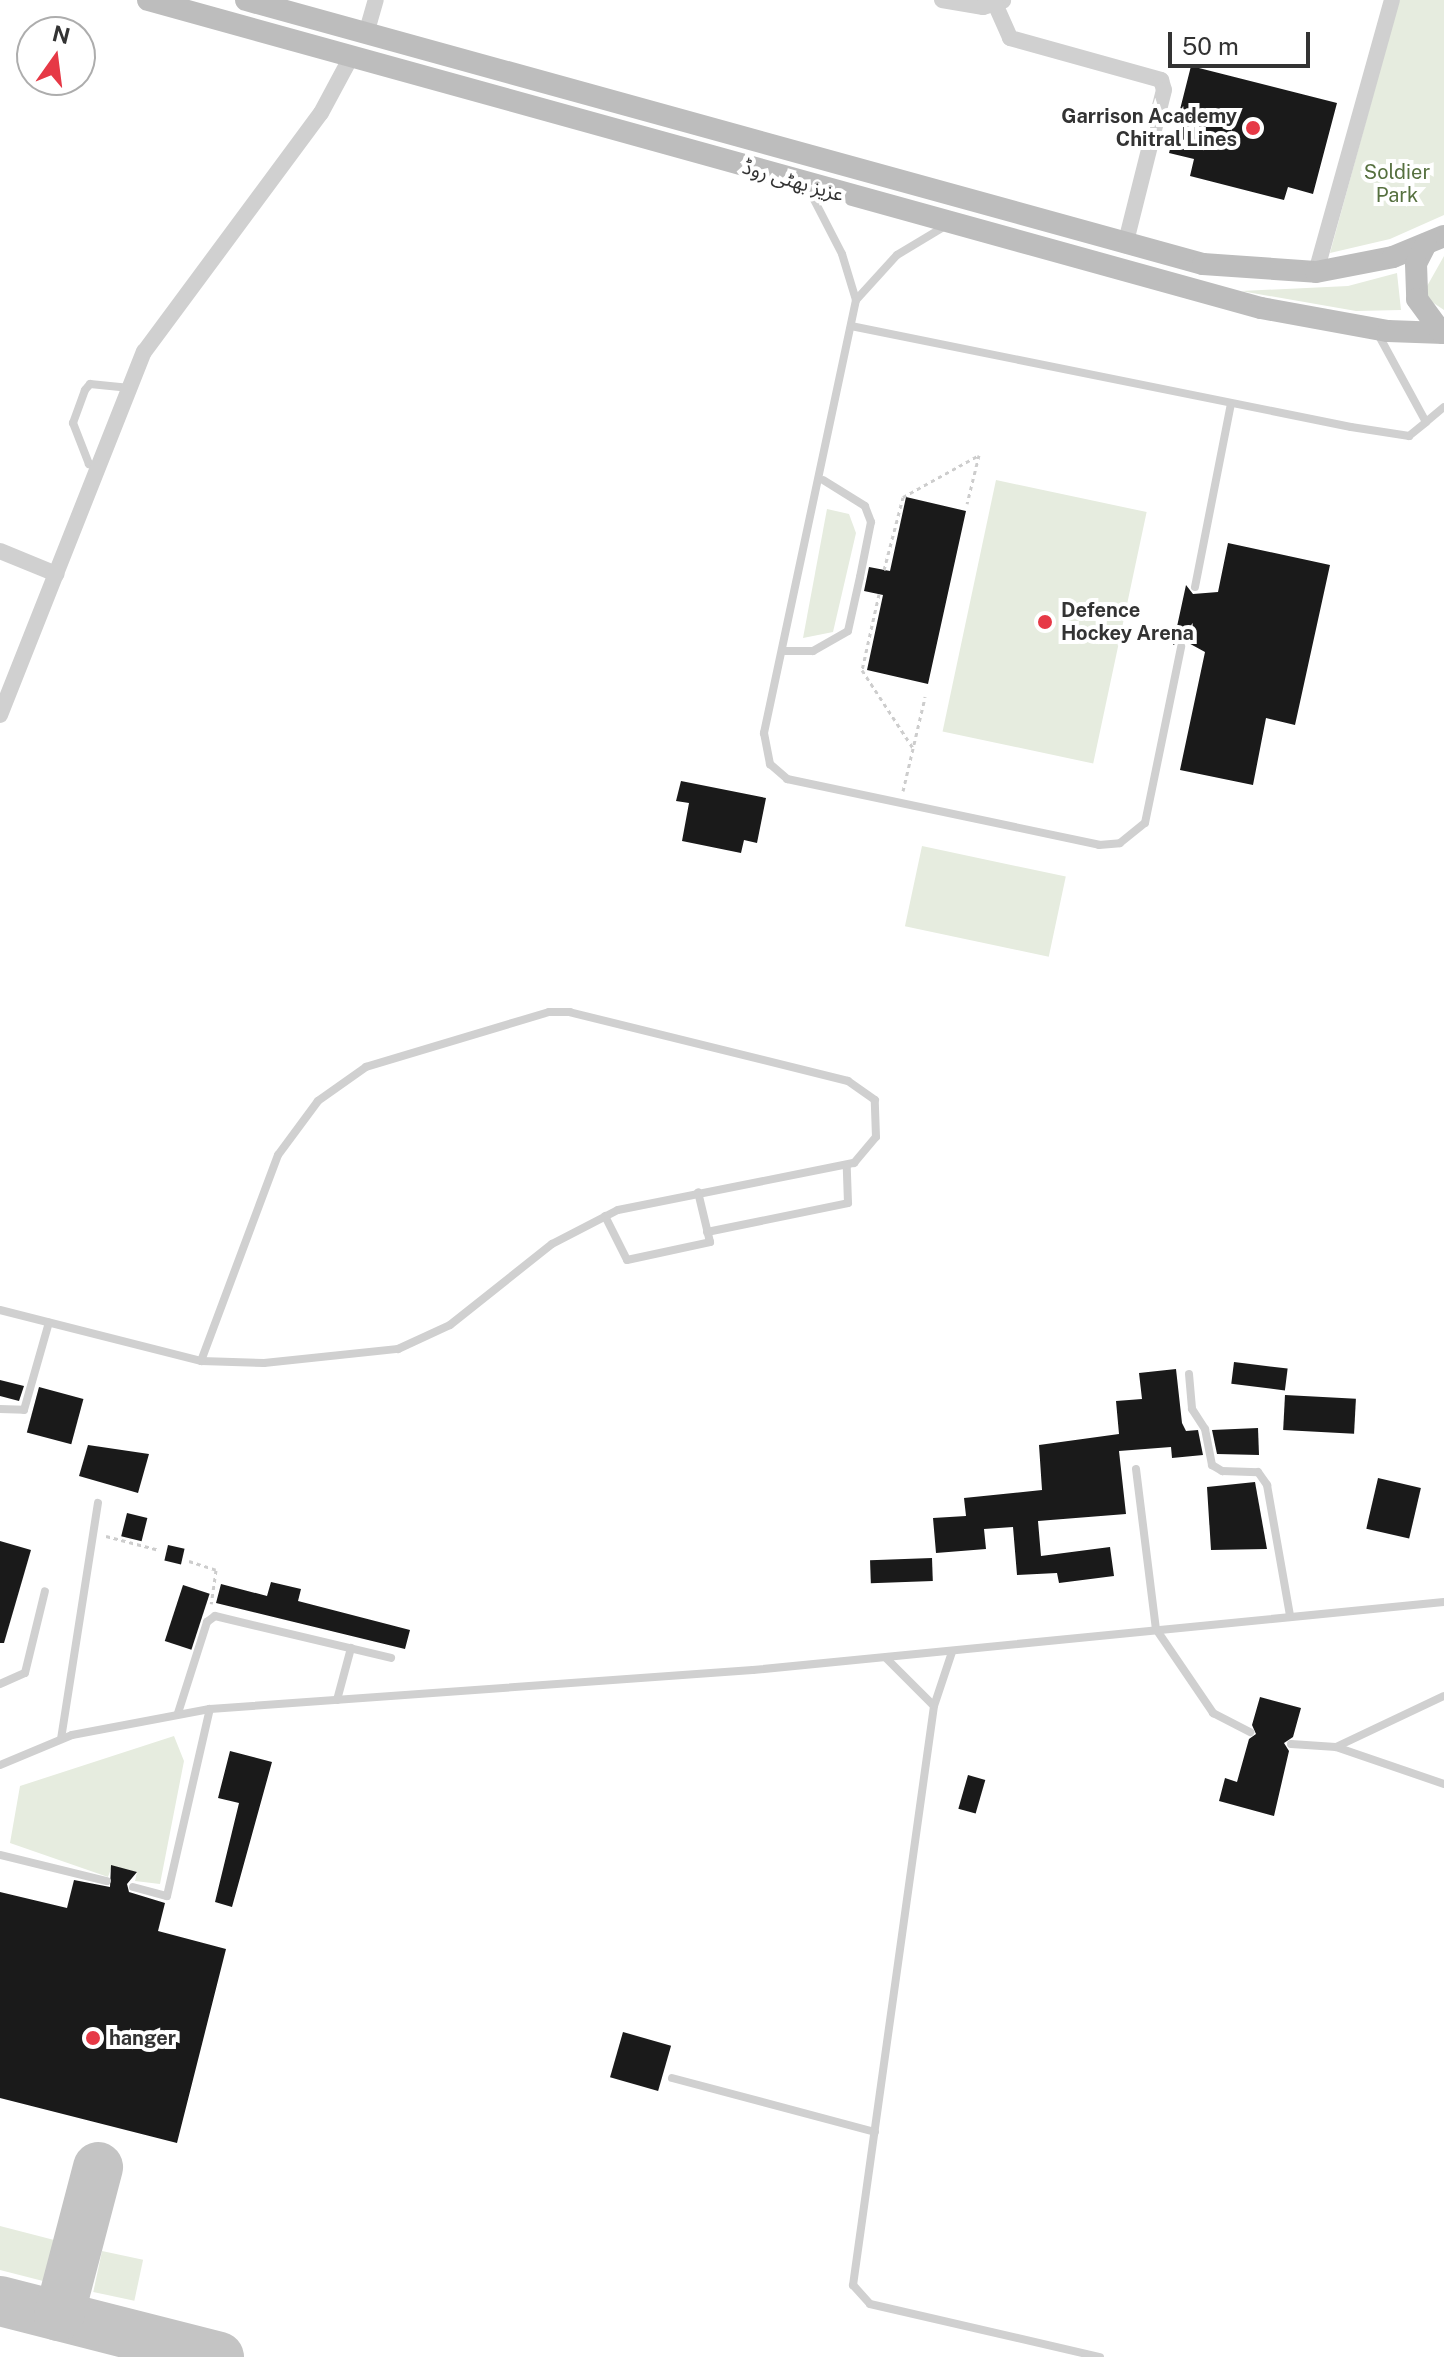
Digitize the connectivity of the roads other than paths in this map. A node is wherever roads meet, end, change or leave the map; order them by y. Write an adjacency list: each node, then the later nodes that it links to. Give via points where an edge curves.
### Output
1 (148, 0): 8 (main road, عزیز بھٹی روڈ)
2 (246, 0): 7 (main road, عزیز بھٹی روڈ)
3 (376, 0): 7 (street)
4 (942, 0): 6 (street)
5 (1392, 0): 13 (street)
6 (1000, 3): 12 (street, via 1010,38 1161,80 1164,90)
7 (366, 34): 12 (main road, عزیز بھٹی روڈ)
8 (351, 57): 9 (main road, عزیز بھٹی روڈ); 18 (street, via 321,113 144,352)
9 (806, 185): 10 (main road, عزیز بھٹی روڈ); 14 (lane, via 842,254)
10 (948, 225): 14 (lane, via 897,255); 16 (main road, عزیز بھٹی روڈ, via 1261,308)
11 (1435, 240): 13 (main road, عزیز بھٹی روڈ, via 1380,261); 17 (main road, via 1416,264 1417,299)
12 (1125, 245): 13 (main road, عزیز بھٹی روڈ, via 1240,271)
13 (1316, 272)
14 (856, 300): 15 (lane)
15 (851, 326): 19 (lane); 23 (lane)
16 (1375, 330): 17 (main road, عزیز بھٹی روڈ); 21 (lane)
17 (1443, 334)
18 (130, 388): 22 (street); 22 (lane, via 90,384 85,390 73,423 89,464)
19 (1231, 404): 21 (lane, via 1409,436); 26 (lane)
20 (1444, 407): 21 (lane)
21 (1426, 422)
22 (98, 468): 25 (street)
23 (823, 480): 28 (lane); 28 (lane, via 857,498 871,522 848,631 813,651)
24 (0, 551): 25 (street)
25 (56, 574): 29 (street)
26 (1195, 587)
27 (1181, 647): 28 (lane, via 1145,823 1120,843 1099,845 787,779 770,764 764,733)
28 (785, 651)
29 (0, 715)
30 (847, 1165): 31 (lane); 33 (lane, via 848,1203); 36 (lane, via 868,1152 876,1137 875,1100 866,1089 595,1016 549,1012 530,1017 366,1067 318,1101 278,1155)
31 (698, 1192): 32 (lane); 33 (lane)
32 (605, 1216): 33 (lane, via 627,1260 710,1242); 36 (lane, via 552,1244 450,1325 398,1349 264,1363)
33 (707, 1232)
34 (0, 1310): 35 (lane)
35 (49, 1322): 36 (lane); 38 (lane, via 24,1410)
36 (201, 1361)
37 (1189, 1374): 43 (lane, via 1192,1409 1205,1429 1212,1465 1222,1471 1258,1472 1267,1485)
38 (0, 1409)
39 (1136, 1469): 44 (lane)
40 (98, 1503): 56 (lane)
41 (45, 1591): 49 (lane, via 25,1673)
42 (1444, 1602): 43 (lane)
43 (1290, 1616): 44 (lane)
44 (1156, 1629): 46 (lane); 55 (lane, via 1213,1713)
45 (351, 1648): 47 (lane); 51 (lane); 54 (lane, via 211,1618)
46 (952, 1652): 48 (lane); 52 (lane)
47 (391, 1658)
48 (886, 1658): 51 (lane); 52 (lane)
49 (0, 1684)
50 (1444, 1696): 58 (lane)
51 (337, 1700): 53 (lane)
52 (934, 1706): 65 (lane)
53 (210, 1709): 54 (lane); 63 (lane, via 167,1896)
54 (178, 1713): 56 (lane)
55 (1250, 1732)
56 (61, 1739): 59 (lane)
57 (1291, 1744): 58 (lane)
58 (1336, 1747): 60 (lane)
59 (0, 1765)
60 (1444, 1784)
61 (0, 1855): 62 (lane)
62 (107, 1881)
63 (133, 1887)
64 (672, 2078): 65 (lane)
65 (875, 2132): 66 (lane, via 853,2278 858,2293 870,2304)
66 (1100, 2357)

